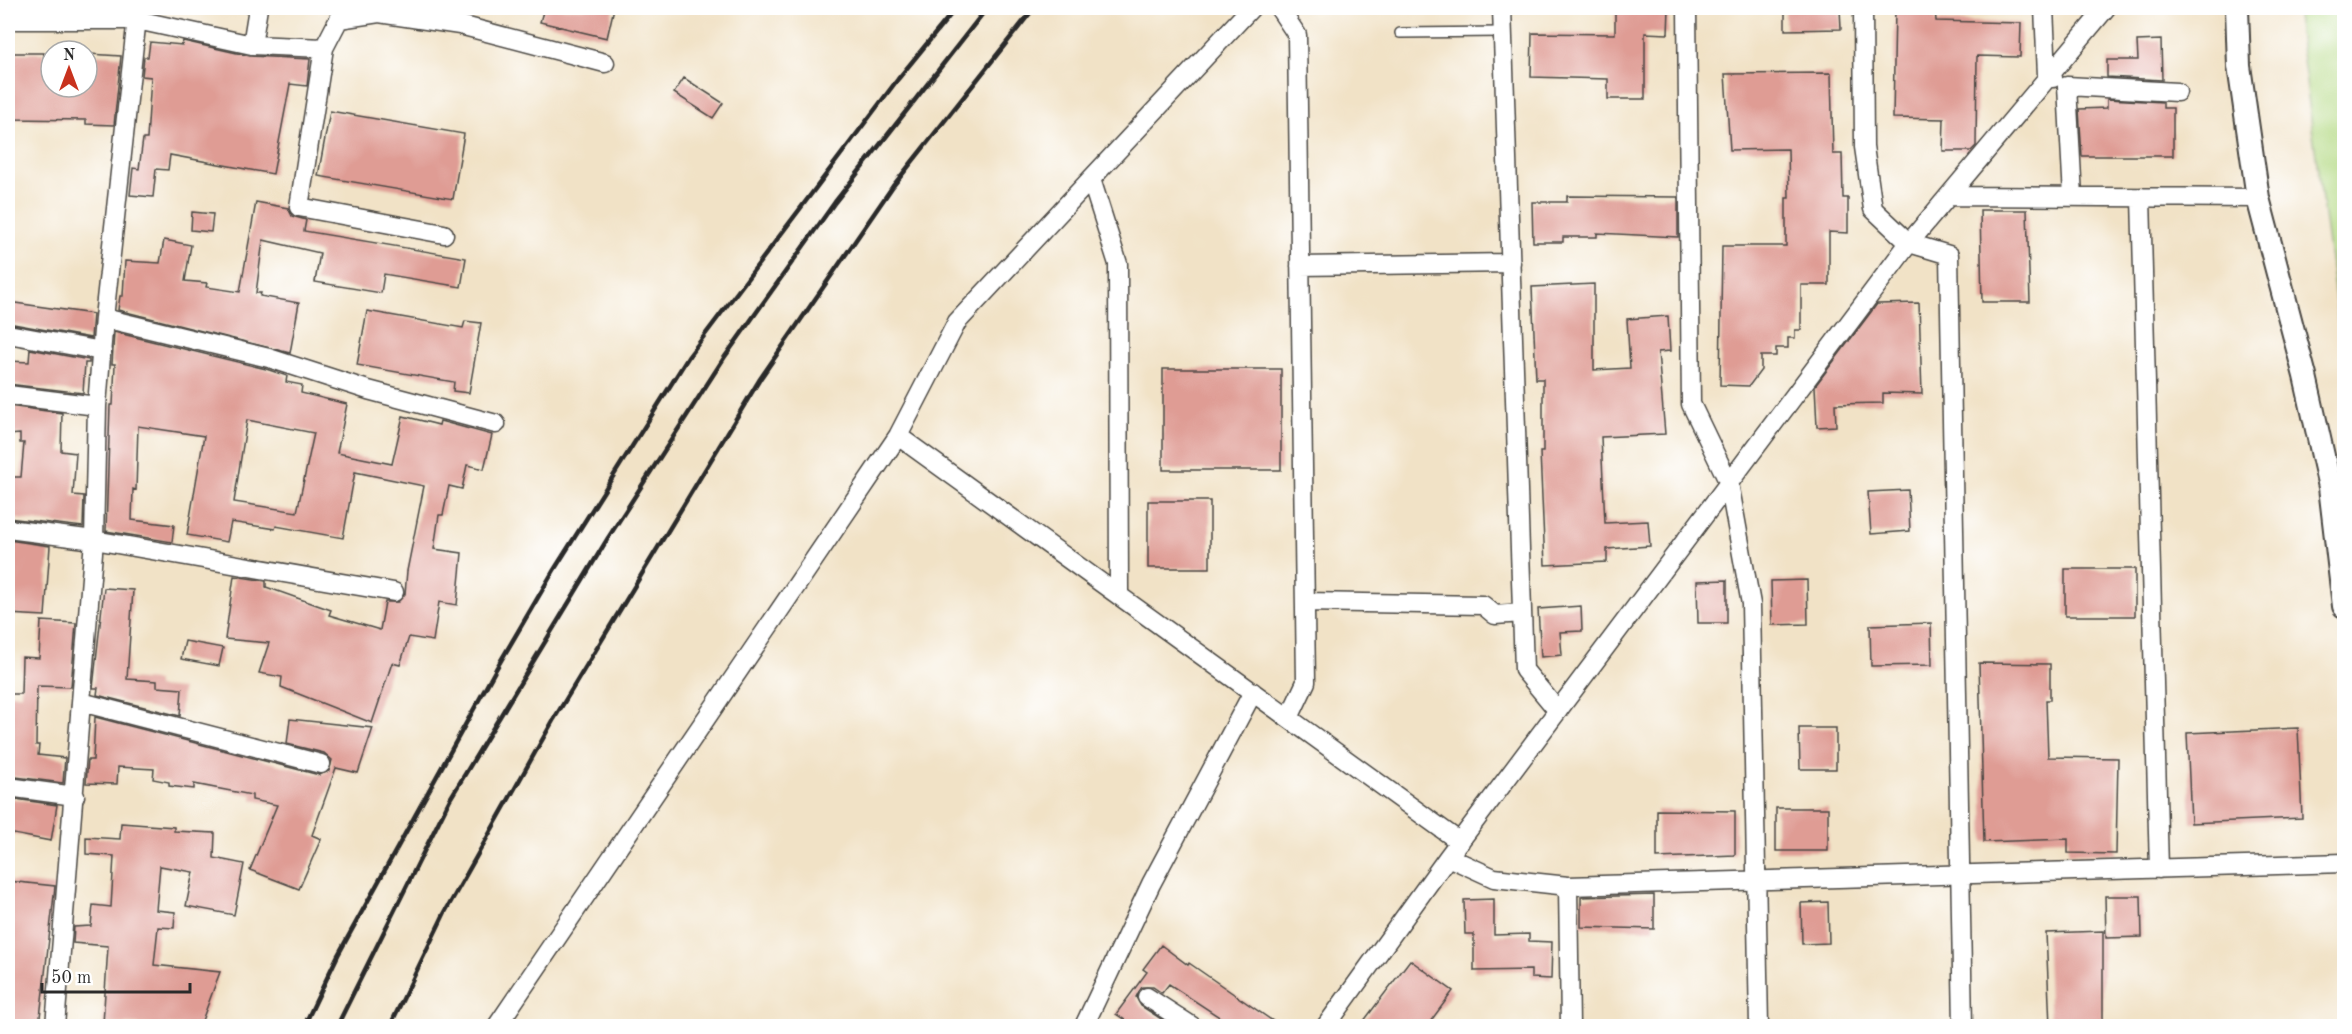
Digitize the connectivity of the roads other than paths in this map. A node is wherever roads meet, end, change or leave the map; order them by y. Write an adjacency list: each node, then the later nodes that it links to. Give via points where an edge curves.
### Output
1 (258, 8): 15 (street)
2 (1251, 8): 21 (street)
3 (1279, 8): 29 (street, via 1297,35)
4 (1502, 8): 13 (street)
5 (1687, 8): 37 (street, via 1691,404)
6 (1863, 8): 27 (street, via 1864,147 1873,209)
7 (2044, 8): 18 (street)
8 (2106, 8): 18 (street)
9 (2237, 8): 25 (street, via 2239,66)
10 (395, 10): 16 (street, via 339,19); 17 (street)
11 (138, 14): 12 (street); 15 (street); 30 (street)
12 (8, 20)
13 (1503, 32): 14 (lane); 28 (street)
14 (1400, 33)
15 (252, 45): 16 (street)
16 (324, 48): 26 (street, via 299,207)
17 (605, 63)
18 (2047, 75): 19 (street); 22 (street)
19 (2067, 86): 20 (street); 23 (street)
20 (2177, 92)
21 (1091, 179): 36 (street, via 957,322); 41 (street, via 1118,264)
22 (1949, 196): 23 (street); 27 (street)
23 (2073, 197): 24 (street)
24 (2141, 197): 25 (street); 55 (street)
25 (2258, 198): 43 (street, via 2330,487)
26 (444, 234)
27 (1909, 243): 37 (street); 56 (street, via 1948,255)
28 (1511, 263): 29 (street); 44 (street)
29 (1300, 266): 42 (street)
30 (104, 318): 32 (street); 35 (street, via 269,358 368,390)
31 (8, 334): 32 (street)
32 (102, 351): 34 (street)
33 (8, 395): 34 (street)
34 (97, 406): 39 (street)
35 (496, 424)
36 (898, 436): 41 (street); 61 (street)
37 (1729, 483): 47 (street); 57 (street, via 1751,604)
38 (8, 529): 39 (street)
39 (94, 540): 40 (street); 46 (street)
40 (394, 592)
41 (1119, 595): 45 (street)
42 (1305, 602): 44 (street, via 1483,605 1495,615); 48 (street, via 1306,682)
43 (2344, 606)
44 (1522, 613): 47 (street, via 1524,670)
45 (1253, 692): 48 (street); 62 (street, via 1151,884)
46 (81, 702): 49 (street); 51 (street)
47 (1558, 711): 52 (street)
48 (1289, 718): 52 (street)
49 (321, 764)
50 (8, 787): 51 (street)
51 (75, 796): 60 (street)
52 (1460, 842): 53 (street)
53 (1448, 857): 58 (street, via 1494,879); 64 (street)
54 (2344, 863): 55 (street)
55 (2159, 869): 56 (street)
56 (1962, 875): 57 (street); 67 (street)
57 (1755, 881): 58 (street); 66 (street)
58 (1568, 886): 65 (street)
59 (1147, 997): 63 (street)
60 (55, 1026)
61 (496, 1026)
62 (1084, 1026)
63 (1192, 1026)
64 (1326, 1026)
65 (1570, 1026)
66 (1759, 1026)
67 (1963, 1026)

